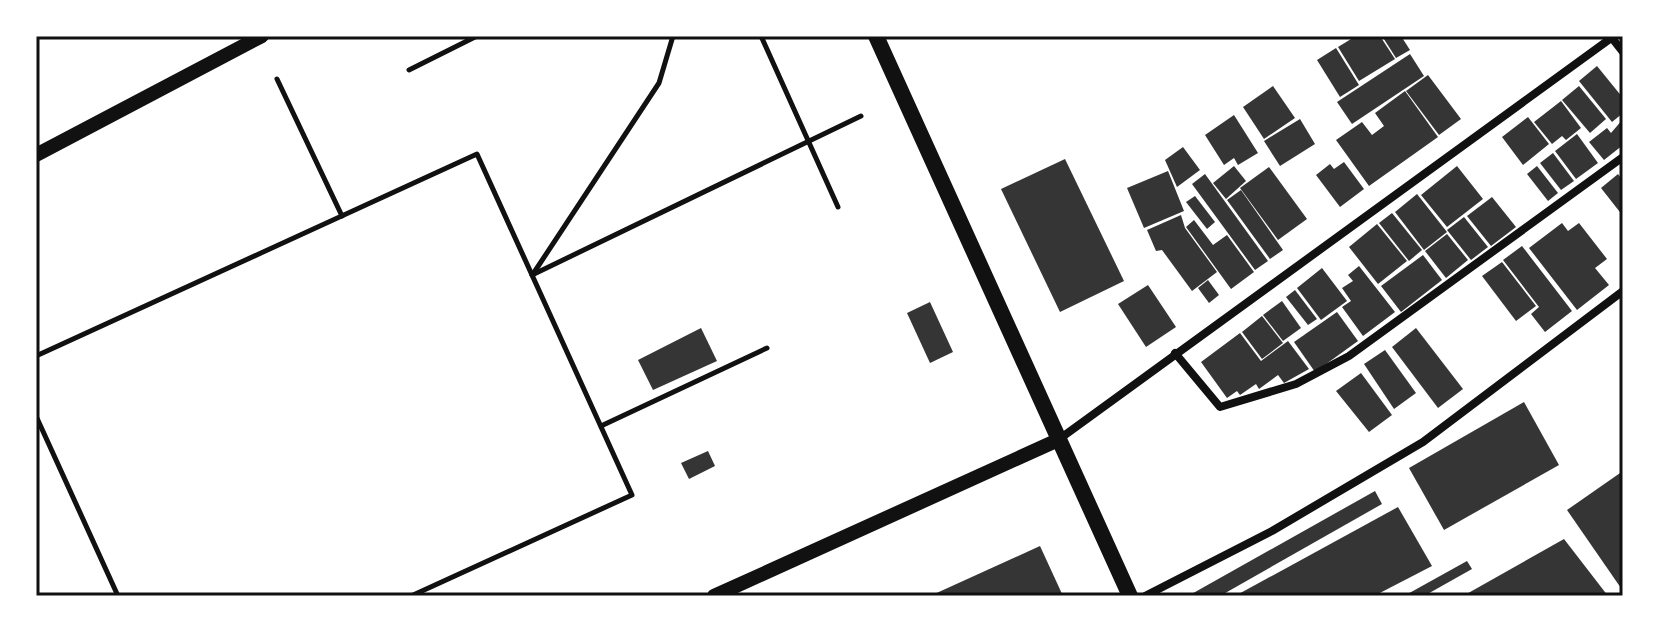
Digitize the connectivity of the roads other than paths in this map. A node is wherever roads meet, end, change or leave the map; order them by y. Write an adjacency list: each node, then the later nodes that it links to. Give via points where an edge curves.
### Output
1 (262, 36): 5 (street)
2 (876, 36): 9 (main road)
3 (1613, 37): 4 (street); 8 (street)
4 (1623, 52)
5 (36, 155)
6 (1623, 157): 8 (street, via 1416,311 1296,384 1220,407)
7 (1623, 291): 12 (street, via 1423,442 1272,531)
8 (1175, 353): 9 (street)
9 (1058, 440): 10 (street); 11 (main road)
10 (714, 596)
11 (1130, 596)
12 (1145, 596)

